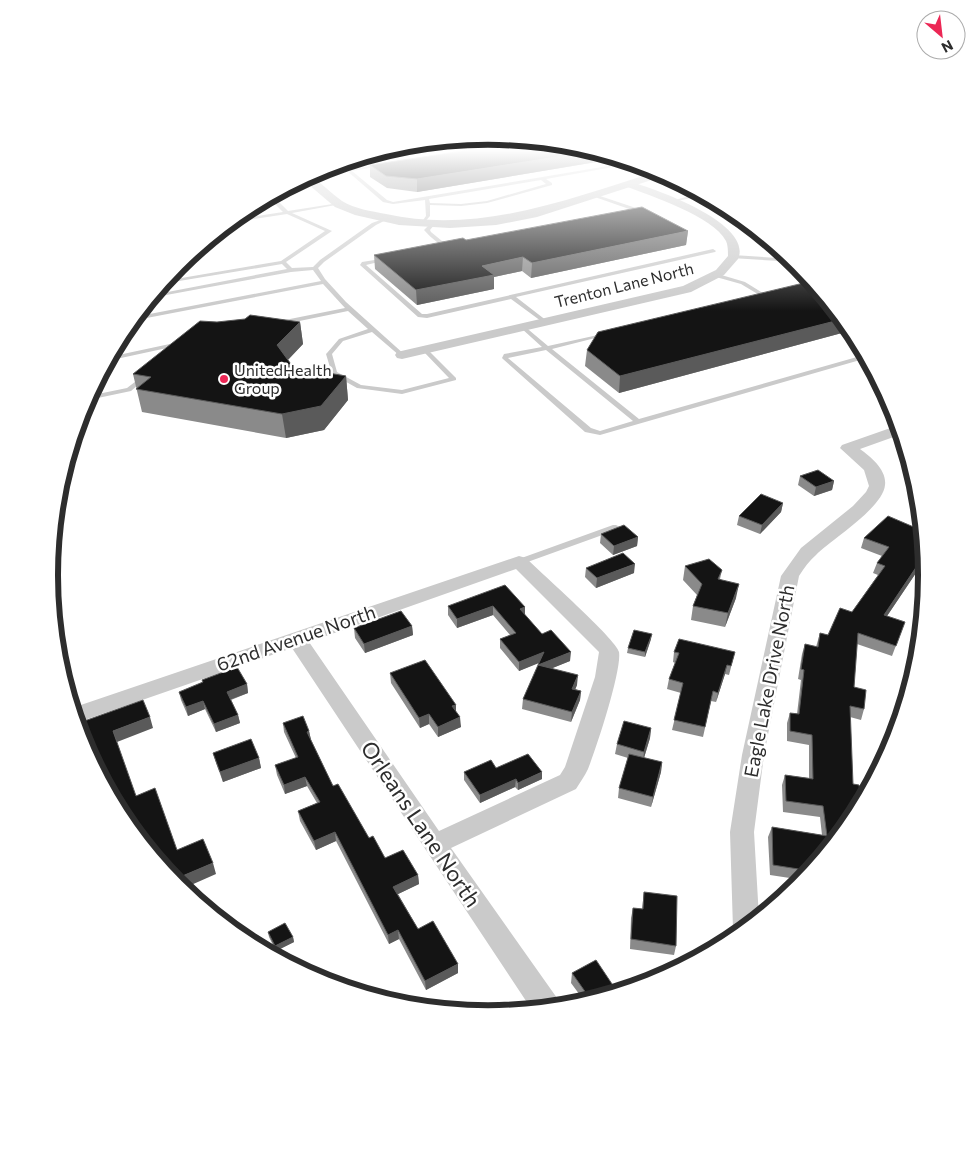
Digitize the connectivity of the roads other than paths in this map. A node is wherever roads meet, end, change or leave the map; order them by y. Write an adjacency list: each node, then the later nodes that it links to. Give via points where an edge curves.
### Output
1 (278, 204): 9 (lane)
2 (339, 204): 9 (lane); 12 (street)
3 (427, 204): 13 (lane)
4 (450, 204): 5 (lane)
5 (473, 204)
6 (565, 204): 13 (street, via 516,218 471,224)
7 (619, 204): 10 (lane, via 634,209 634,213)
8 (679, 204): 19 (street, via 721,226 734,244)
9 (286, 212): 11 (lane); 21 (lane, via 329,231)
10 (618, 217)
11 (246, 219)
12 (386, 219): 13 (street); 22 (lane, via 374,224)
13 (428, 224): 14 (lane, via 427,230)
14 (446, 246): 15 (lane); 16 (lane)
15 (459, 247)
16 (437, 248)
17 (713, 251): 30 (lane)
18 (391, 257): 30 (lane, via 363,265 420,316)
19 (733, 257): 20 (lane); 24 (street, Trenton Lane North)
20 (781, 260)
21 (283, 262): 23 (lane); 25 (lane)
22 (315, 268): 23 (lane); 26 (lane)
23 (291, 270): 28 (lane)
24 (718, 276): 29 (lane); 34 (street, Trenton Lane North, via 687,289)
25 (174, 281)
26 (324, 282): 32 (lane); 33 (lane)
27 (772, 293): 29 (lane)
28 (161, 295)
29 (763, 295): 31 (lane)
30 (512, 297): 34 (lane)
31 (754, 297)
32 (351, 309): 35 (lane); 37 (lane)
33 (143, 317)
34 (545, 322): 36 (street, Trenton Lane North)
35 (274, 324)
36 (522, 327): 39 (lane); 40 (street, Trenton Lane North)
37 (373, 330): 40 (lane, via 341,340 329,354 334,373 359,388 402,392 454,379); 42 (lane)
38 (613, 332): 39 (lane)
39 (547, 348): 47 (lane); 47 (lane, via 505,357 588,430 600,433)
40 (425, 350): 42 (street, Trenton Lane North)
41 (171, 354): 43 (lane, via 185,343)
42 (402, 355)
43 (116, 358)
44 (860, 358): 47 (lane)
45 (150, 372): 46 (lane, via 129,390)
46 (97, 396)
47 (638, 422)
48 (894, 432): 54 (street, Eagle Lake Drive North, via 848,448 869,464 874,474 877,486 871,501 798,561 790,576 753,755 742,832)
49 (616, 527): 50 (lane)
50 (519, 562): 51 (street, 62nd Avenue North); 53 (street, via 609,651 606,677 576,769 568,782)
51 (296, 638): 52 (street, 62nd Avenue North); 53 (street, Orleans Lane North)
52 (80, 714)
53 (434, 844): 55 (street, Orleans Lane North)
54 (746, 920)
55 (542, 1002)

